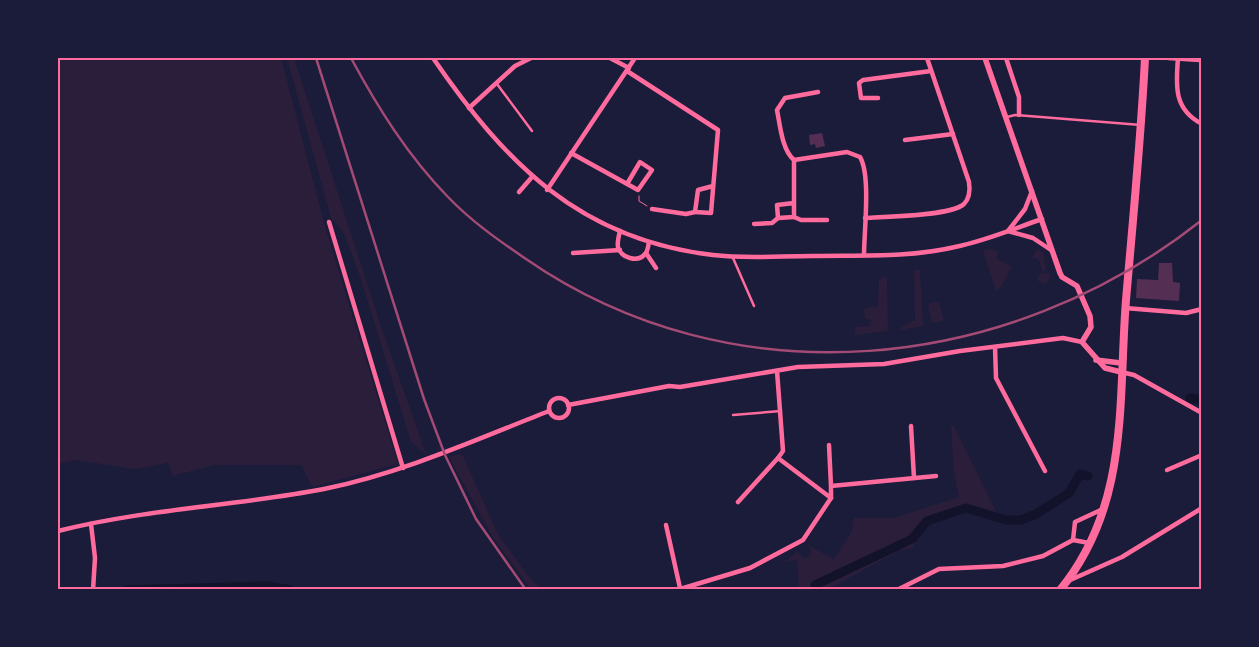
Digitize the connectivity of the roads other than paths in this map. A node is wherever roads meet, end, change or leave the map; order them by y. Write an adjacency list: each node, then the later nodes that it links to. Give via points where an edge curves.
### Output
1 (433, 58): 17 (street)
2 (531, 58): 14 (street, via 515,66)
3 (610, 58): 12 (street)
4 (634, 58): 12 (street)
5 (927, 58): 13 (street)
6 (985, 58): 19 (street)
7 (1006, 58): 18 (street, via 1019,97)
8 (1145, 58): 20 (main road)
9 (1168, 58): 10 (street)
10 (1178, 58): 11 (street); 21 (street, via 1178,98 1184,112)
11 (1200, 60)
12 (628, 69): 25 (street); 29 (street, via 718,130)
13 (931, 71): 16 (street, via 859,83 861,98); 23 (street)
14 (496, 84): 17 (street); 22 (lane)
15 (818, 92): 26 (street, via 788,97 777,110 783,137)
16 (878, 98)
17 (469, 108): 27 (street, via 500,146)
18 (1019, 115): 19 (lane); 20 (lane)
19 (1005, 117): 31 (street)
20 (1140, 124): 54 (main road)
21 (1202, 124)
22 (532, 131)
23 (953, 134): 24 (street); 38 (street, via 970,188 964,204 924,214)
24 (905, 140)
25 (571, 153): 28 (street); 30 (street)
26 (794, 160): 33 (street); 38 (street, via 846,152 860,156 865,184)
27 (532, 177): 30 (street); 32 (street)
28 (627, 184): 28 (street, via 640,162 652,170 638,190)
29 (713, 186): 35 (street, via 698,190); 35 (street, via 711,213)
30 (547, 190): 43 (street)
31 (1032, 191): 39 (street); 44 (street, via 1025,209)
32 (519, 192)
33 (794, 203): 36 (street); 37 (street, via 777,205)
34 (652, 209): 35 (street, via 686,214)
35 (695, 212)
36 (794, 217): 37 (street); 40 (street)
37 (778, 218): 42 (street, via 772,223)
38 (865, 218): 50 (street)
39 (1042, 219): 44 (street); 47 (street)
40 (827, 220)
41 (329, 222): 71 (street)
42 (754, 224)
43 (620, 230): 45 (street); 46 (street)
44 (1008, 231): 47 (street, via 1033,238); 50 (street, via 948,249)
45 (649, 242): 48 (street); 51 (street)
46 (620, 250): 48 (street, via 634,258); 49 (street)
47 (1052, 251): 56 (street, via 1062,277 1074,284 1084,298 1092,322)
48 (646, 252): 52 (street)
49 (573, 254)
50 (864, 255): 51 (street)
51 (733, 256): 53 (lane)
52 (656, 268)
53 (754, 306)
54 (1125, 308): 55 (street, via 1186,313); 59 (main road)
55 (1202, 309)
56 (1082, 342): 57 (street, via 1063,338); 58 (street)
57 (995, 346): 60 (street, via 893,363 818,365); 73 (street, via 996,378)
58 (1096, 360): 59 (street); 61 (street, via 1105,368)
59 (1121, 363): 61 (main road)
60 (777, 371): 62 (street, via 680,387 669,386); 63 (street)
61 (1121, 372): 65 (street, via 1134,375); 79 (main road, via 1119,441)
62 (568, 405): 64 (street, via 568,412 563,417 557,418); 64 (street, via 563,399 555,398 549,405)
63 (781, 411): 66 (lane); 70 (street, via 783,451)
64 (549, 412): 71 (street)
65 (1202, 413)
66 (733, 415)
67 (911, 426): 75 (street)
68 (829, 445): 76 (street)
69 (1202, 455): 72 (street)
70 (778, 458): 77 (street); 78 (street)
71 (403, 468): 81 (street, via 324,489)
72 (1167, 470)
73 (1045, 471)
74 (936, 476): 75 (street)
75 (914, 478): 76 (street)
76 (831, 486): 77 (street)
77 (832, 498): 87 (street, via 803,540 750,568)
78 (738, 502)
79 (1104, 508): 84 (street, via 1075,522); 85 (main road)
80 (1201, 509): 86 (street, via 1122,557)
81 (91, 524): 83 (street); 88 (street, via 95,558)
82 (666, 525): 87 (street)
83 (58, 531)
84 (1073, 540): 85 (street); 89 (street, via 1043,556 1003,566 939,569)
85 (1090, 543): 86 (main road)
86 (1067, 582): 90 (main road)
87 (679, 589)
88 (93, 590)
89 (897, 590)
90 (1060, 590)

